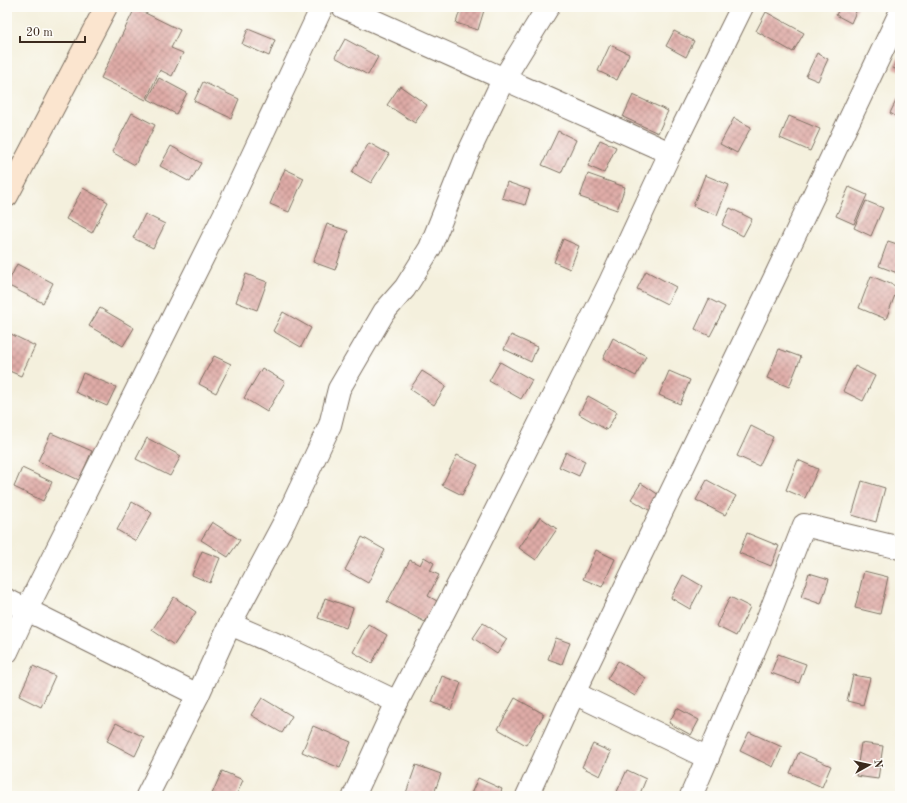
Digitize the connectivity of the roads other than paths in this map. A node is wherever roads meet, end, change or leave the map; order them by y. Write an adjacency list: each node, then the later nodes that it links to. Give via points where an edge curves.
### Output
1 (106, 7): 9 (street)
2 (322, 7): 12 (street, via 230,203)
3 (342, 7): 7 (street)
4 (548, 7): 7 (street)
5 (742, 7): 8 (street)
6 (900, 13): 15 (street)
7 (504, 80): 8 (street); 13 (street, via 466,158 430,248 405,288 384,312 339,389 330,425 285,521)
8 (670, 153): 17 (street, via 610,282)
9 (7, 196)
10 (900, 548): 18 (street, via 804,525 763,630)
11 (7, 600): 12 (street)
12 (26, 610): 14 (street); 16 (street)
13 (230, 624): 16 (street); 17 (street)
14 (7, 652)
15 (574, 693): 18 (street); 21 (street)
16 (198, 696): 19 (street)
17 (397, 702): 20 (street)
18 (708, 758): 22 (street)
19 (147, 796)
20 (354, 796)
21 (527, 796)
22 (691, 796)

